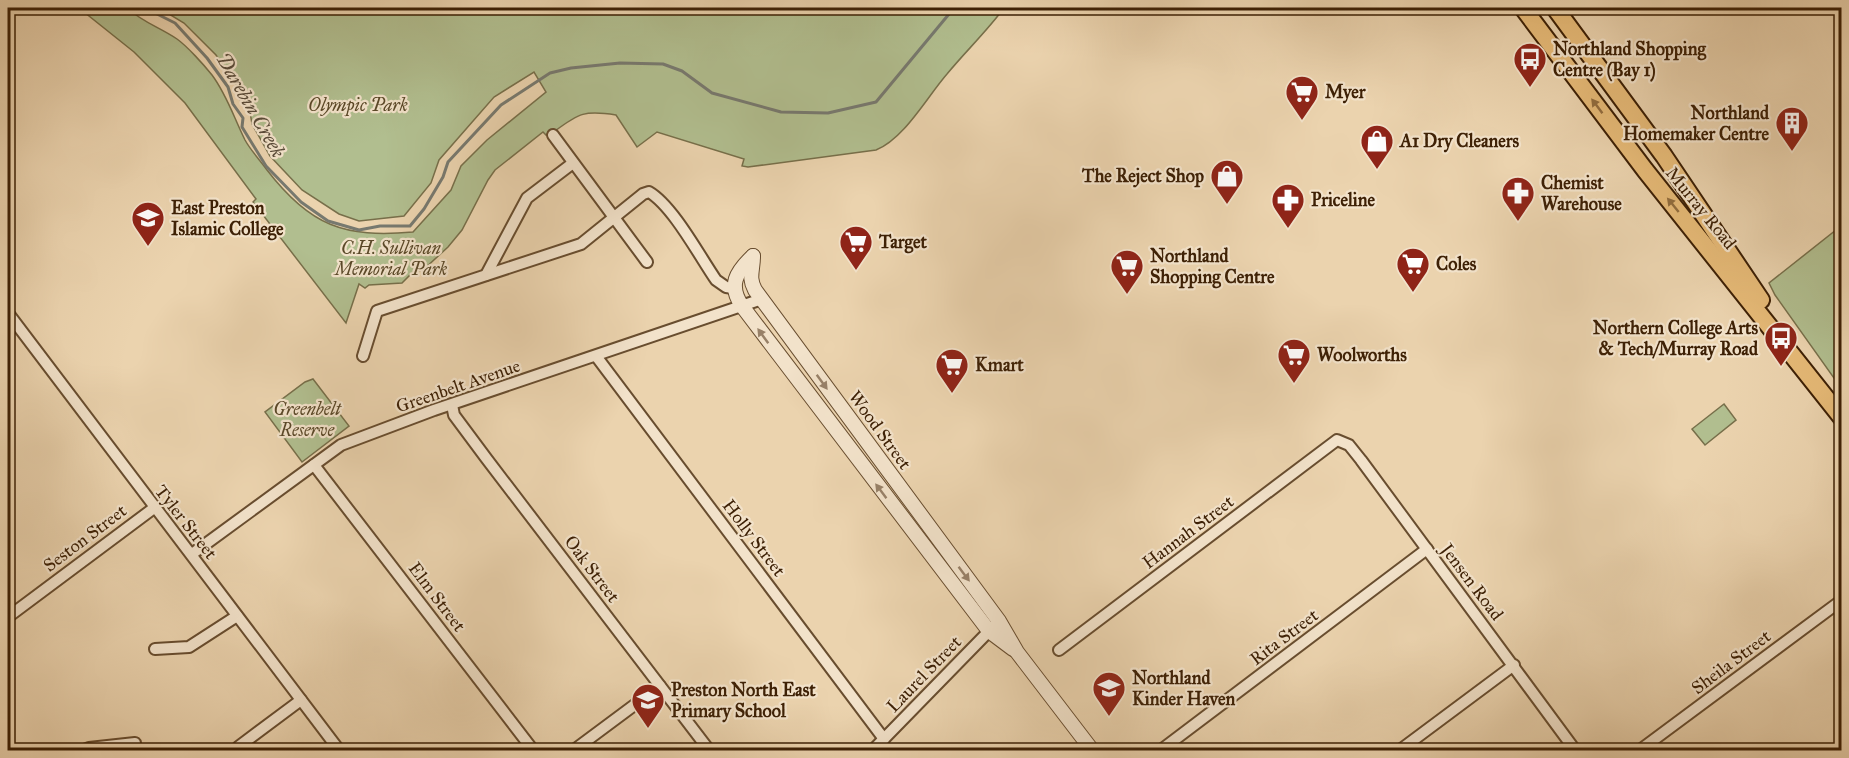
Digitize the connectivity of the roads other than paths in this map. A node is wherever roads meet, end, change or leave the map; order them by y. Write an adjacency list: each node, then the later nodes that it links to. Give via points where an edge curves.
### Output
1 (1523, 8): 6 (main road, Murray Road, one-way to 1)
2 (1555, 8): 4 (main road, Murray Road)
3 (553, 135): 5 (street)
4 (1664, 156): 6 (main road); 18 (main road, Murray Road)
5 (573, 163): 7 (street); 9 (street, via 527,198)
6 (1645, 170): 18 (main road, Murray Road, one-way to 6)
7 (614, 218): 8 (street); 9 (street, via 581,244); 10 (street, via 649,192 676,221 716,280)
8 (647, 262)
9 (486, 275): 15 (street, via 377,311)
10 (734, 288): 11 (street); 11 (street, via 738,273 753,256 750,277); 12 (street, Wood Street)
11 (759, 295): 12 (street, Greenbelt Avenue); 14 (street, Wood Street)
12 (742, 306): 16 (street, Greenbelt Avenue); 17 (street, Wood Street, one-way to 12)
13 (8, 313): 23 (street, Tyler Street)
14 (788, 335): 17 (street, via 786,349); 29 (street, Wood Street, one-way to 29)
15 (363, 356)
16 (596, 356): 19 (street, Greenbelt Avenue); 37 (street, Holly Street)
17 (778, 356): 30 (street, Wood Street, one-way to 17)
18 (1830, 402): 20 (main road, Murray Road)
19 (452, 405): 22 (street, Greenbelt Avenue, via 341,445); 35 (street, Oak Street, via 454,415 473,441)
20 (1842, 418)
21 (1337, 440): 24 (street, Jensen Road, via 1348,445); 32 (street, Hannah Street)
22 (314, 465): 25 (street, Greenbelt Avenue); 42 (street, Elm Street)
23 (154, 508): 25 (street, Tyler Street); 28 (street, Seston Street)
24 (1427, 549): 34 (street, Jensen Road); 47 (street, Rita Street)
25 (192, 555): 27 (street, Tyler Street)
26 (1842, 600): 50 (street, Sheila Street)
27 (237, 616): 31 (street, via 189,647); 36 (street, Tyler Street)
28 (8, 617)
29 (999, 621): 30 (street, Laurel Street); 33 (street, Wood Street)
30 (988, 631): 33 (street, Wood Street); 37 (street, Laurel Street)
31 (155, 649)
32 (1059, 650)
33 (1017, 652): 46 (street, Wood Street)
34 (1514, 665): 48 (street); 49 (street, Jensen Road)
35 (660, 686): 43 (street); 44 (street, Oak Street)
36 (301, 700): 39 (street); 41 (street, Tyler Street)
37 (885, 739): 45 (street, Laurel Street)
38 (135, 743): 40 (street)
39 (238, 747)
40 (84, 750)
41 (339, 750)
42 (533, 750)
43 (574, 750)
44 (709, 750)
45 (873, 750)
46 (1092, 750)
47 (1161, 750)
48 (1400, 750)
49 (1575, 750)
50 (1640, 750)

